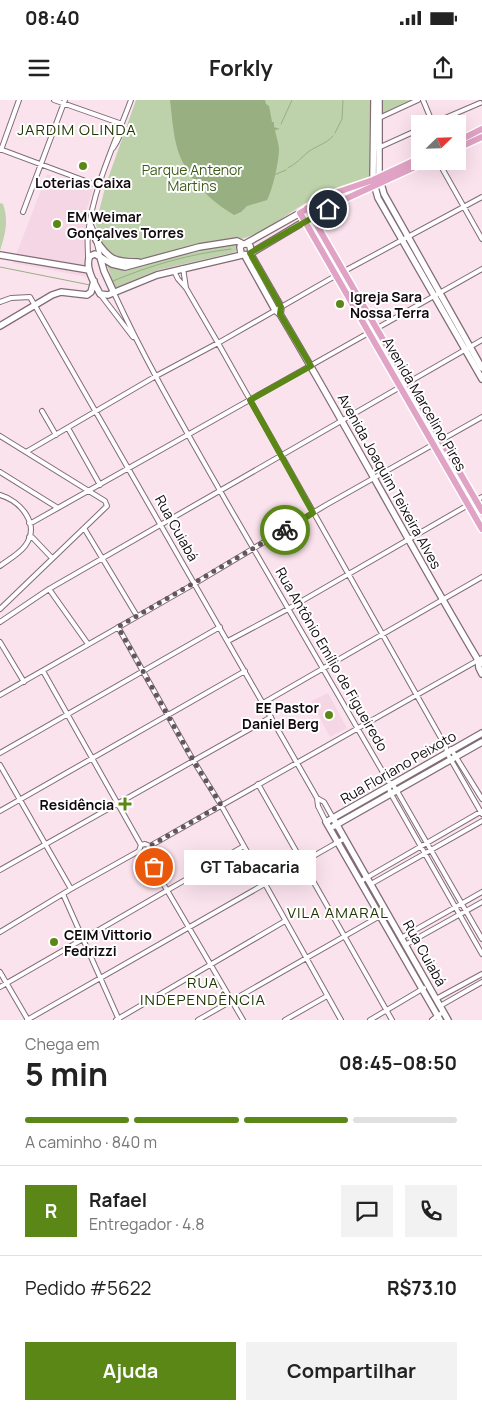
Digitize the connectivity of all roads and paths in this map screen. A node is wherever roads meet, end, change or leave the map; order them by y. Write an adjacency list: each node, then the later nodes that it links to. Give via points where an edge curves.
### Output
1 (19, 100): 20 (street)
2 (54, 100): 8 (street)
3 (131, 100): 13 (street, Rua Antônio Emílio de Figueiredo)
4 (374, 100): 12 (street)
5 (379, 100): 12 (street)
6 (418, 100): 12 (street)
7 (423, 100): 10 (street)
8 (64, 102): 13 (street); 22 (street)
9 (480, 103): 11 (street)
10 (429, 115)
11 (453, 115)
12 (376, 118): 19 (street)
13 (122, 124): 26 (street, Rua Antônio Emílio de Figueiredo)
14 (482, 129): 16 (main road)
15 (411, 133): 19 (street)
16 (466, 136)
17 (482, 137): 18 (main road)
18 (466, 144)
19 (376, 149): 25 (street)
20 (0, 150): 22 (street)
21 (411, 163): 25 (main road)
22 (41, 165): 26 (street); 30 (street)
23 (411, 168): 25 (main road)
24 (443, 170): 28 (street)
25 (377, 182): 29 (main road, via 332,194); 32 (main road); 35 (street, via 378,198)
26 (100, 186): 34 (street, Rua Antônio Emílio de Figueiredo)
27 (482, 197): 28 (street)
28 (464, 207): 35 (street); 36 (street)
29 (307, 208): 31 (main road); 32 (main road, Avenida Marcelino Pires)
30 (23, 212)
31 (300, 213): 33 (main road, Avenida Marcelino Pires); 38 (street)
32 (312, 217): 33 (main road); 48 (main road, Avenida Marcelino Pires)
33 (305, 221): 39 (street); 49 (main road, Avenida Marcelino Pires)
34 (90, 225): 37 (street, Rua Antônio Emílio de Figueiredo); 42 (street, Rua Antônio Emílio de Figueiredo)
35 (404, 238): 48 (street); 56 (street)
36 (482, 239)
37 (96, 240): 41 (street, Rua Antônio Emílio de Figueiredo); 43 (street, via 113,260)
38 (244, 244): 39 (street, Avenida Joaquim Teixeira Alves, via 250,246); 39 (street, via 239,250); 43 (street, via 227,242)
39 (247, 254): 44 (street); 59 (street, Avenida Joaquim Teixeira Alves)
40 (0, 255): 46 (street)
41 (100, 256): 42 (street); 43 (street, via 118,266 133,266); 54 (street, Rua Antônio Emílio de Figueiredo)
42 (88, 257): 46 (street, Rua Antônio Emílio de Figueiredo)
43 (140, 262)
44 (183, 268): 47 (street); 50 (street)
45 (482, 269): 56 (street)
46 (89, 270): 52 (street, Rua Antônio Emílio de Figueiredo)
47 (174, 271): 51 (street); 54 (street)
48 (343, 271): 49 (street); 61 (main road, Avenida Marcelino Pires)
49 (337, 275): 59 (street); 62 (main road, Avenida Marcelino Pires)
50 (185, 276): 51 (street); 53 (street)
51 (178, 279): 53 (street)
52 (94, 281): 55 (street, Rua Antônio Emílio de Figueiredo); 58 (street, via 91,292 85,295 61,292)
53 (186, 288): 65 (street)
54 (114, 293): 55 (street); 63 (street, Rua Antônio Emílio de Figueiredo)
55 (100, 294): 63 (street, Rua Antônio Emílio de Figueiredo)
56 (437, 294): 61 (street); 66 (street)
57 (0, 302): 58 (street, Rua Cuiabá, via 30,297)
58 (35, 306): 60 (street); 75 (street, Rua Cuiabá)
59 (279, 310): 65 (street); 67 (street, Avenida Joaquim Teixeira Alves)
60 (0, 326)
61 (377, 328): 62 (street); 71 (main road, Avenida Marcelino Pires)
62 (369, 332): 67 (street); 72 (main road, Avenida Marcelino Pires)
63 (137, 340): 69 (street, Rua Antônio Emílio de Figueiredo)
64 (482, 340): 66 (street)
65 (218, 343): 69 (street); 73 (street)
66 (467, 348): 68 (street); 70 (street); 71 (street)
67 (311, 366): 73 (street); 77 (street, Avenida Joaquim Teixeira Alves)
68 (482, 368)
69 (156, 376): 75 (street); 80 (street, Rua Antônio Emílio de Figueiredo)
70 (482, 379)
71 (408, 382): 72 (street); 82 (main road, Avenida Marcelino Pires)
72 (400, 387): 77 (street); 83 (main road, Avenida Marcelino Pires)
73 (250, 400): 80 (street); 85 (street)
74 (42, 411): 79 (street)
75 (95, 411): 78 (street); 86 (street, Rua Cuiabá)
76 (482, 417): 82 (street)
77 (342, 419): 85 (street); 88 (street, Avenida Joaquim Teixeira Alves)
78 (68, 428): 79 (street); 89 (street)
79 (56, 434): 84 (street)
80 (189, 435): 86 (street); 90 (street, Rua Antônio Emílio de Figueiredo)
81 (0, 436): 84 (street)
82 (441, 440): 83 (street); 93 (main road, Avenida Marcelino Pires)
83 (433, 444): 88 (street); 94 (main road, Avenida Marcelino Pires)
84 (26, 452): 91 (street)
85 (281, 455): 90 (street); 97 (street)
86 (128, 468): 89 (street); 99 (street, Rua Cuiabá)
87 (0, 472): 95 (street)
88 (374, 478): 97 (street); 103 (street, Avenida Joaquim Teixeira Alves)
89 (100, 484): 91 (street)
90 (220, 490): 99 (street); 104 (street, Rua Antônio Emílio de Figueiredo)
91 (88, 491): 95 (street); 100 (street, via 105,501 107,506)
92 (0, 495): 98 (street, via 22,507)
93 (479, 499): 94 (street); 96 (main road, Avenida Marcelino Pires)
94 (468, 505): 101 (main road, Avenida Marcelino Pires); 103 (street)
95 (58, 508): 98 (street)
96 (482, 511)
97 (313, 513): 104 (street); 108 (street)
98 (29, 523): 102 (street)
99 (161, 525): 106 (street); 110 (street, Rua Cuiabá)
100 (84, 528): 105 (street); 106 (street)
101 (482, 530)
102 (29, 537): 105 (street); 107 (street, via 22,549)
103 (409, 540): 108 (street); 112 (street, Avenida Joaquim Teixeira Alves)
104 (254, 549): 110 (street); 114 (street, Rua Antônio Emílio de Figueiredo)
105 (52, 558): 113 (street)
106 (102, 558): 111 (street); 115 (street)
107 (0, 566)
108 (348, 574): 114 (street); 119 (street)
109 (482, 577): 112 (street)
110 (194, 584): 115 (street); 118 (street, Rua Cuiabá)
111 (49, 589): 116 (street); 122 (street)
112 (442, 600): 119 (street); 123 (street, Avenida Joaquim Teixeira Alves)
113 (0, 609)
114 (288, 609): 121 (street); 124 (street, Rua Antônio Emílio de Figueiredo)
115 (137, 616): 117 (street)
116 (0, 622)
117 (118, 627): 122 (street); 127 (street)
118 (220, 627): 121 (street, Rua Cuiabá); 127 (street)
119 (382, 635): 124 (street); 131 (street)
120 (0, 642): 129 (street)
121 (228, 642): 126 (street, Rua Cuiabá)
122 (88, 644): 125 (street)
123 (481, 661): 128 (street, Avenida Joaquim Teixeira Alves, via 478,668); 131 (street)
124 (322, 669): 132 (street); 136 (street, Rua Antônio Emílio de Figueiredo)
125 (43, 671): 129 (street); 133 (street)
126 (245, 671): 132 (street, Rua Cuiabá); 134 (street)
127 (143, 672): 133 (street); 134 (street)
128 (482, 674)
129 (24, 682): 130 (street)
130 (0, 695)
131 (417, 696): 136 (street); 140 (street)
132 (263, 703): 135 (street, Rua Cuiabá)
133 (67, 715): 139 (street); 141 (street)
134 (168, 717): 141 (street); 142 (street)
135 (271, 717): 142 (street); 143 (street, Rua Cuiabá)
136 (358, 729): 143 (street); 146 (street, Rua Antônio Emílio de Figueiredo)
137 (482, 733): 140 (street, Rua Floriano Peixoto)
138 (482, 742): 140 (street, Rua Floriano Peixoto)
139 (0, 752)
140 (451, 753): 146 (street, Rua Floriano Peixoto); 147 (street, Rua Floriano Peixoto); 150 (street); 155 (street)
141 (93, 759): 151 (street); 152 (street)
142 (193, 760): 152 (street); 153 (street)
143 (297, 763): 145 (street); 149 (street, Rua Cuiabá)
144 (0, 765): 151 (street)
145 (258, 784): 153 (street); 172 (street)
146 (390, 784): 147 (street, Rua Antônio Emílio de Figueiredo); 148 (street, Rua Antônio Emílio de Figueiredo); 157 (street, Rua Floriano Peixoto)
147 (397, 791): 148 (street, Rua Floriano Peixoto); 163 (street, Rua Antônio Emílio de Figueiredo)
148 (391, 794): 157 (street, Rua Floriano Peixoto); 167 (street, Rua Antônio Emílio de Figueiredo)
149 (317, 798): 157 (street, Rua Cuiabá, via 324,802); 158 (street, Rua Cuiabá)
150 (482, 798)
151 (20, 800): 154 (street); 162 (street)
152 (118, 803): 162 (street); 164 (street)
153 (221, 805): 165 (street); 166 (street)
154 (0, 812)
155 (482, 813): 163 (street)
156 (482, 820): 168 (street)
157 (335, 821): 158 (street, Rua Floriano Peixoto); 159 (street, Rua Floriano Peixoto); 160 (street, Rua Cuiabá)
158 (326, 822): 159 (street, Rua Cuiabá)
159 (330, 828): 161 (street, Rua Cuiabá)
160 (345, 838): 161 (street); 174 (street, Rua Cuiabá)
161 (338, 842): 172 (street); 175 (street, Rua Cuiabá)
162 (44, 844): 173 (street); 179 (street)
163 (428, 844): 167 (street); 168 (street, Rua Antônio Emílio de Figueiredo)
164 (141, 845): 165 (street); 169 (street)
165 (150, 846): 171 (street)
166 (244, 846): 176 (street); 180 (street)
167 (421, 847): 170 (street, Rua Antônio Emílio de Figueiredo); 174 (street)
168 (431, 850): 170 (street); 184 (street, Rua Antônio Emílio de Figueiredo)
169 (139, 851): 171 (street); 179 (street)
170 (425, 853): 177 (street); 185 (street, Rua Antônio Emílio de Figueiredo)
171 (147, 856): 180 (street)
172 (302, 862): 176 (street); 193 (street)
173 (0, 870)
174 (367, 878): 175 (street); 177 (street, Rua Cuiabá)
175 (361, 882): 178 (street, Rua Cuiabá)
176 (265, 884): 190 (street); 191 (street)
177 (371, 884): 178 (street); 187 (street, Rua Cuiabá)
178 (364, 888): 189 (street, Rua Cuiabá)
179 (71, 889): 182 (street)
180 (168, 890): 191 (street); 195 (street)
181 (482, 892): 184 (street)
182 (63, 894): 192 (street); 195 (street)
183 (482, 902): 186 (street)
184 (462, 904): 185 (street); 186 (street, Rua Antônio Emílio de Figueiredo)
185 (456, 907): 188 (street, Rua Antônio Emílio de Figueiredo); 194 (street)
186 (466, 911): 188 (street); 196 (street, Rua Antônio Emílio de Figueiredo)
187 (387, 912): 189 (street); 194 (street, Rua Cuiabá)
188 (460, 914): 198 (street); 200 (street, Rua Antônio Emílio de Figueiredo)
189 (380, 916): 193 (street); 197 (street, Rua Cuiabá)
190 (285, 921): 201 (street); 202 (street)
191 (190, 926): 202 (street); 205 (street)
192 (0, 932)
193 (344, 937): 201 (street); 216 (street)
194 (402, 938): 197 (street); 198 (street, Rua Cuiabá)
195 (83, 939): 205 (street); 207 (street)
196 (482, 939)
197 (395, 942): 199 (street, Rua Cuiabá)
198 (406, 945): 199 (street); 208 (street, Rua Cuiabá)
199 (399, 949): 210 (street, Rua Cuiabá)
200 (482, 954)
201 (307, 958): 211 (street); 213 (street)
202 (211, 964): 213 (street); 219 (street)
203 (0, 972): 207 (street)
204 (482, 974): 212 (street)
205 (100, 978): 218 (street); 219 (street)
206 (482, 982): 215 (street)
207 (7, 983): 209 (street); 218 (street)
208 (428, 985): 210 (street); 212 (street, Rua Cuiabá)
209 (0, 988)
210 (422, 989): 214 (street, Rua Cuiabá); 216 (street)
211 (327, 996): 222 (street); 223 (street)
212 (436, 999): 214 (street); 215 (street, Rua Cuiabá)
213 (232, 1001): 220 (street); 221 (street)
214 (430, 1003): 217 (street, Rua Cuiabá)
215 (440, 1006): 217 (street, Rua Cuiabá)
216 (386, 1010): 224 (street); 225 (street)
217 (440, 1016): 226 (street); 227 (street, Rua Cuiabá)
218 (28, 1020)
219 (118, 1020)
220 (198, 1020)
221 (243, 1020)
222 (284, 1020)
223 (341, 1020)
224 (370, 1020)
225 (392, 1020)
226 (432, 1020)
227 (448, 1020)

